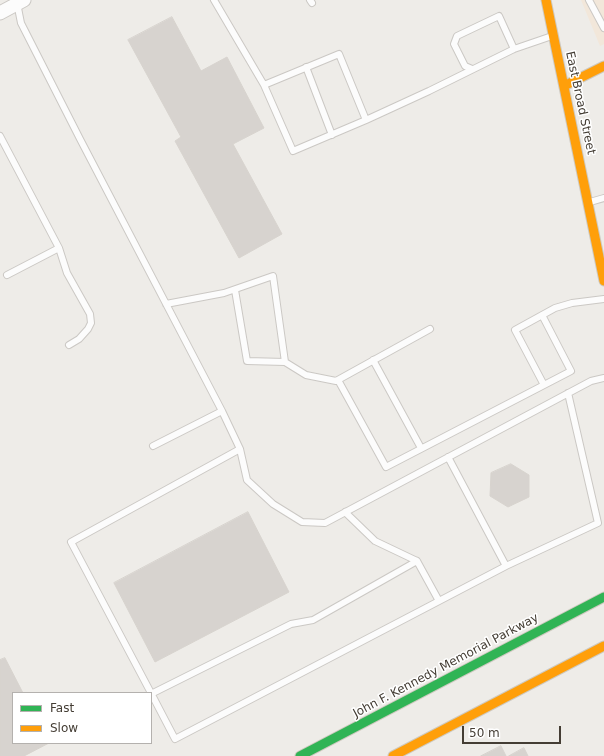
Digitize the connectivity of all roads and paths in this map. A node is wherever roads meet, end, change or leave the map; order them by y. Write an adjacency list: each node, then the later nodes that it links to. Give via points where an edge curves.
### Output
1 (214, 0): 12 (lane)
2 (546, 0): 7 (main road, East Broad Street)
3 (589, 0): 6 (lane)
4 (19, 1): 5 (street); 25 (lane, via 21,23)
5 (0, 13)
6 (604, 28)
7 (554, 36): 8 (lane); 13 (main road, East Broad Street)
8 (514, 49): 11 (lane); 11 (lane, via 500,16 457,36 454,44 465,66)
9 (604, 66): 13 (main road)
10 (306, 67): 12 (lane); 14 (lane, via 339,54); 15 (lane)
11 (472, 70): 14 (lane)
12 (264, 85): 15 (lane, via 293,151)
13 (564, 86): 18 (main road, East Broad Street)
14 (366, 120): 15 (lane)
15 (332, 135)
16 (0, 136): 19 (lane)
17 (604, 198): 18 (lane)
18 (588, 202): 20 (main road, East Broad Street)
19 (59, 248): 21 (lane); 28 (lane, via 68,273 91,319 88,330)
20 (603, 268): 22 (main road, East Broad Street)
21 (8, 275)
22 (604, 281)
23 (235, 290): 25 (lane); 30 (lane, via 247,361); 30 (lane, via 273,276)
24 (604, 299): 26 (lane, via 572,303)
25 (166, 304): 35 (lane)
26 (542, 315): 33 (lane, via 515,330); 33 (lane, via 571,371)
27 (430, 329): 29 (lane)
28 (69, 345)
29 (373, 360): 32 (lane); 37 (lane)
30 (285, 362): 32 (lane, via 306,375)
31 (604, 378): 34 (lane, via 591,381)
32 (338, 380): 37 (lane, via 386,467)
33 (544, 385): 37 (lane)
34 (568, 393): 39 (lane); 42 (lane, via 598,523)
35 (222, 411): 36 (lane); 38 (lane)
36 (153, 446)
37 (421, 448)
38 (240, 449): 40 (lane, via 247,480 274,504 302,522 325,523); 46 (lane, via 71,542)
39 (448, 457): 40 (lane); 42 (lane)
40 (345, 512): 41 (lane, via 375,541)
41 (417, 561): 44 (lane); 47 (lane, via 313,620 291,624)
42 (506, 566): 44 (lane)
43 (604, 597): 49 (main road, John F. Kennedy Memorial Parkway)
44 (439, 601): 48 (lane, via 175,739)
45 (604, 646): 50 (main road)
46 (150, 692)
47 (152, 693)
48 (152, 695)
49 (300, 756)
50 (393, 756)

